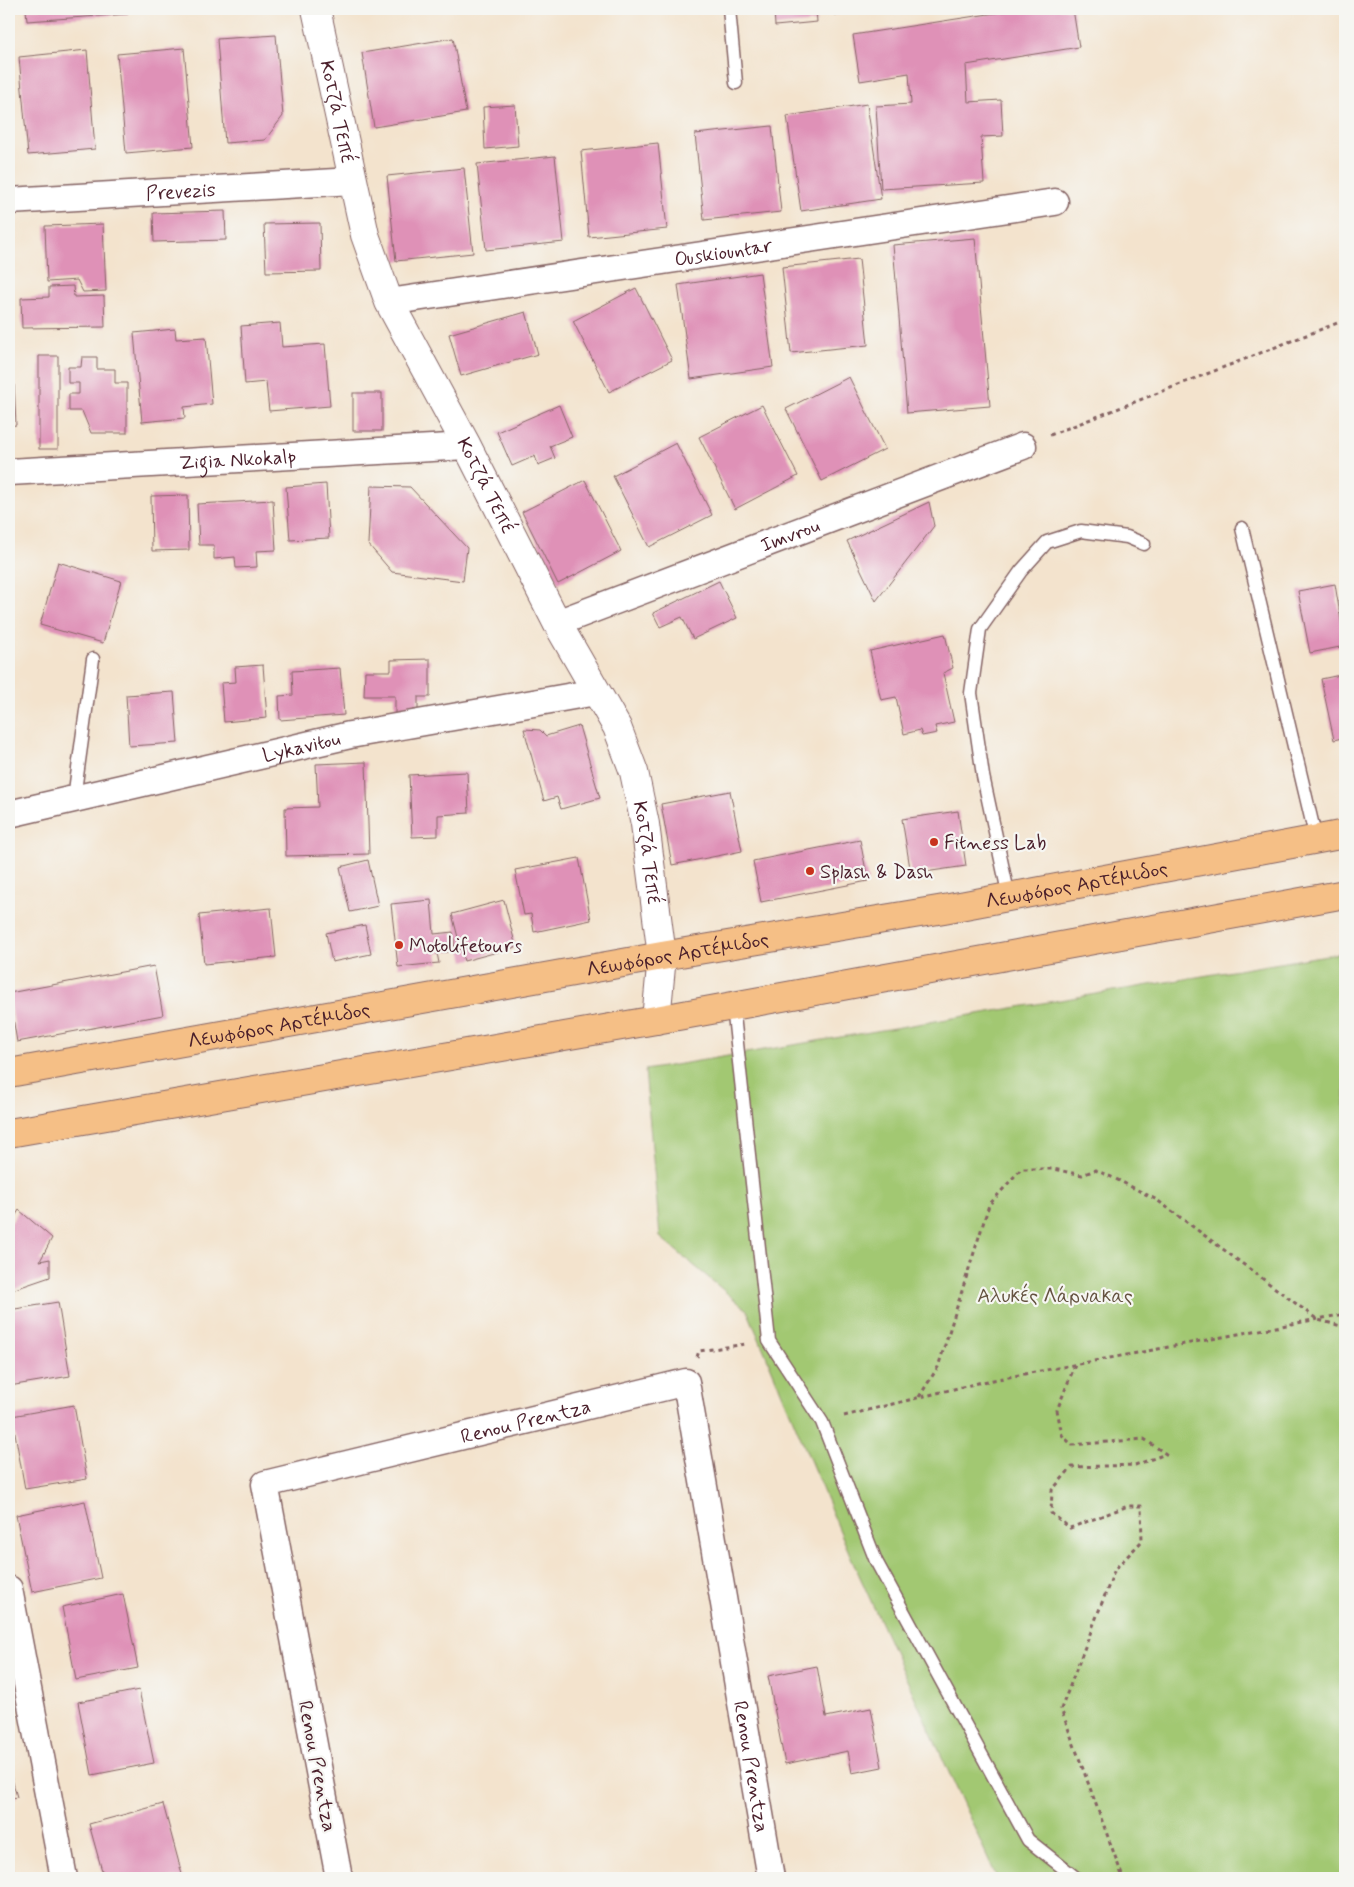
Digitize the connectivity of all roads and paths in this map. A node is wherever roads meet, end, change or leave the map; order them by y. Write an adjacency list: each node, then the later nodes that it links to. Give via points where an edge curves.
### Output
1 (316, 9): 4 (street, Κοτζά Τεπέ)
2 (729, 9): 3 (lane)
3 (736, 83)
4 (353, 181): 5 (street, Prevezis); 7 (street, Κοτζά Τεπέ, via 365,235)
5 (10, 196)
6 (1056, 202): 7 (street, Ouskiountar)
7 (389, 302): 9 (street, Κοτζά Τεπέ)
8 (1345, 320): 10 (path)
9 (467, 446): 11 (street, Zigia Nkokalp); 14 (street, Κοτζά Τεπέ)
10 (1024, 446): 14 (street, Imvrou)
11 (9, 472)
12 (1242, 528): 20 (lane)
13 (1144, 544): 22 (lane, via 1127,537 1081,531 1047,542 1021,571 980,629 971,694 983,776)
14 (557, 622): 16 (street, Κοτζά Τεπέ)
15 (93, 659): 17 (lane)
16 (596, 692): 17 (street, Lykavitou, via 350,735); 23 (street, Κοτζά Τεπέ, via 617,727 634,772 645,824)
17 (74, 798): 18 (street, Lykavitou)
18 (9, 814)
19 (1345, 834): 20 (main road, Λεωφόρος Αρτέμιδος)
20 (1316, 839): 22 (main road, Λεωφόρος Αρτέμιδος)
21 (1345, 894): 24 (main road)
22 (1009, 897): 23 (main road, Λεωφόρος Αρτέμιδος)
23 (662, 956): 25 (street, Κοτζά Τεπέ); 26 (main road, Λεωφόρος Αρτέμιδος)
24 (733, 1006): 25 (main road); 31 (lane)
25 (656, 1020): 27 (main road)
26 (9, 1073)
27 (9, 1133)
28 (1345, 1314): 29 (path)
29 (1318, 1320): 30 (path); 32 (path); 34 (path, via 1157,1200 1116,1179 1094,1170 1082,1175 1054,1169 1021,1169 989,1205 938,1367)
30 (1345, 1327)
31 (769, 1341): 33 (path, via 699,1351); 35 (lane)
32 (1075, 1365): 34 (path, via 982,1382); 41 (path, via 1057,1410 1062,1434 1072,1445 1144,1439 1166,1454 1135,1465 1072,1467 1052,1490 1051,1513 1070,1528 1128,1506 1141,1506 1142,1541 1115,1569 1061,1709)
33 (686, 1382): 38 (street, Renou Prentza, via 265,1484); 39 (street, Renou Prentza)
34 (919, 1398): 35 (path)
35 (822, 1422): 40 (lane, via 876,1561 1028,1840)
36 (9, 1589): 37 (street)
37 (64, 1878)
38 (339, 1878)
39 (771, 1878)
40 (1076, 1878)
41 (1123, 1878)

